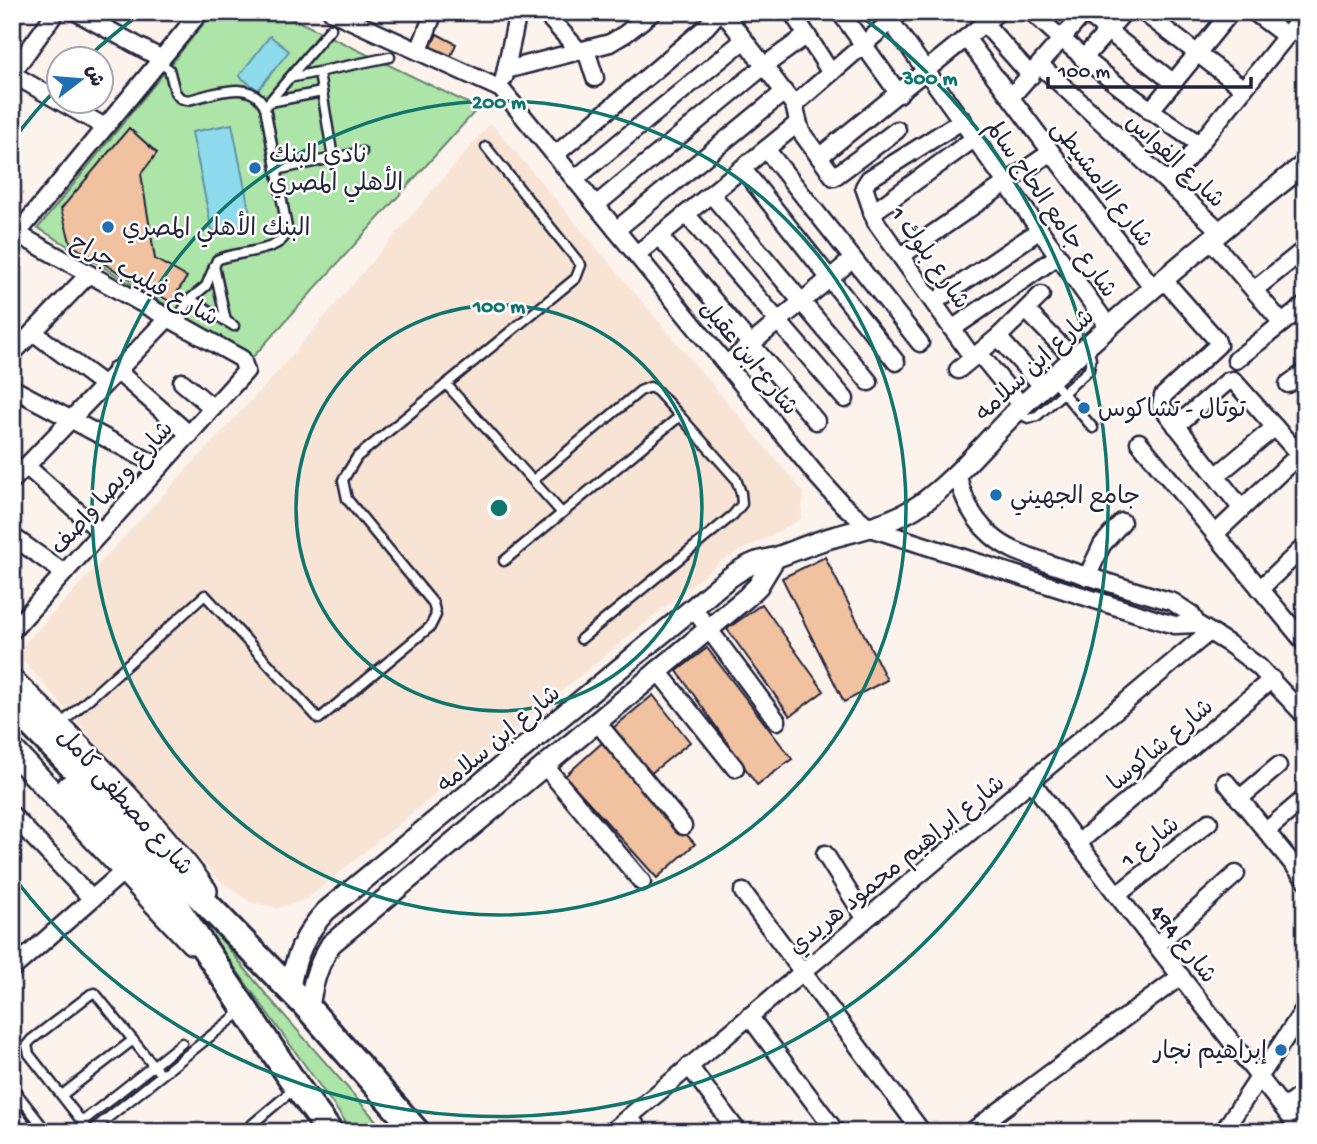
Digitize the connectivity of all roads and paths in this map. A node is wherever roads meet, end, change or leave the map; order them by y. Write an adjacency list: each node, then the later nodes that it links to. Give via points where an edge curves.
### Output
1 (56, 12): 41 (street)
2 (76, 12): 36 (street)
3 (200, 12): 36 (street)
4 (434, 12): 31 (street)
5 (518, 12): 38 (street)
6 (544, 12): 32 (street)
7 (627, 12): 23 (street)
8 (653, 12): 23 (street)
9 (721, 12): 28 (street); 65 (street)
10 (792, 12): 25 (street)
11 (841, 12): 30 (street)
12 (998, 12): 22 (street)
13 (1032, 12): 29 (street)
14 (1085, 12): 24 (street); 29 (street)
15 (1124, 12): 24 (street)
16 (1143, 12): 33 (street)
17 (1231, 12): 33 (street)
18 (1254, 12): 26 (street)
19 (1305, 13): 26 (street)
20 (892, 16): 30 (street); 39 (street, شارع جامع الحاج سالم)
21 (336, 17): 31 (street, شارع ابن عقيل); 44 (lane)
22 (984, 23): 27 (street); 40 (street, شارع الفواس)
23 (640, 24): 32 (street, via 610,43)
24 (1108, 31): 35 (street); 46 (street)
25 (807, 35): 37 (street); 43 (street)
26 (1286, 36): 48 (street)
27 (966, 38): 39 (street); 51 (street, شارع الامشيطى)
28 (744, 40): 37 (street); 71 (street)
29 (1062, 40): 35 (street); 40 (street)
30 (864, 46): 43 (street); 50 (street)
31 (419, 51): 47 (street, شارع ابن عقيل)
32 (583, 51): 38 (street); 45 (street)
33 (1197, 54): 46 (street); 48 (street)
34 (390, 57): 42 (lane)
35 (1083, 59): 54 (street)
36 (159, 60): 53 (lane, via 169,69 180,98 246,90); 57 (street)
37 (764, 66): 52 (street); 75 (street)
38 (506, 70): 47 (street)
39 (927, 71): 50 (street); 55 (street, شارع جامع الحاج سالم)
40 (1036, 71): 51 (street); 73 (street, شارع الفواس)
41 (12, 73): 57 (street)
42 (319, 73): 44 (lane); 49 (lane)
43 (831, 73): 52 (street)
44 (289, 78): 53 (lane)
45 (595, 78)
46 (1174, 83): 54 (street)
47 (501, 89): 65 (street, شارع ابن عقيل)
48 (1244, 89): 60 (street)
49 (322, 92): 53 (lane); 67 (lane)
50 (899, 94): 66 (street)
51 (1011, 97): 64 (street, شارع الامشيطى)
52 (789, 99): 56 (street); 78 (street)
53 (267, 104): 70 (lane)
54 (1150, 111): 60 (street)
55 (962, 120): 59 (street, شارع جامع الحاج سالم); 77 (street, شارع بلوك 1, via 869,179 864,187)
56 (798, 123): 62 (street); 66 (street)
57 (104, 127): 80 (street)
58 (897, 130): 66 (street, via 837,177)
59 (975, 138): 72 (street, شارع جامع الحاج سالم); 77 (street)
60 (1199, 144): 73 (street)
61 (486, 146): 121 (lane, via 581,265 576,278)
62 (766, 149): 69 (street); 87 (street)
63 (362, 152): 67 (lane)
64 (1051, 152): 72 (street); 91 (street, شارع الامشيطى)
65 (555, 155): 71 (street, شارع ابن عقيل)
66 (819, 157)
67 (333, 158): 70 (lane)
68 (1305, 164): 81 (street, شارع ابن سلامه)
69 (742, 168): 74 (street); 90 (street)
70 (276, 170): 88 (lane, via 285,238 276,245 223,257)
71 (575, 179): 75 (street, شارع ابن عقيل)
72 (1007, 183): 79 (street, شارع جامع الحاج سالم); 85 (street)
73 (1168, 183): 81 (street, شارع الفواس)
74 (711, 194): 76 (street); 95 (street)
75 (596, 205): 78 (street, شارع ابن عقيل)
76 (686, 214): 82 (street); 100 (street)
77 (872, 214): 85 (street, شارع بلوك 1)
78 (616, 230): 84 (street, شارع ابن عقيل)
79 (1040, 230): 86 (street, شارع جامع الحاج سالم); 96 (street)
80 (14, 235): 89 (street, شارع فيليب جراح)
81 (1215, 235): 91 (street, شارع ابن سلامه); 92 (street, شارع الفواس)
82 (660, 236): 84 (street); 106 (street)
83 (1305, 249): 92 (street)
84 (637, 254): 113 (street, شارع ابن عقيل)
85 (901, 256): 96 (street, شارع بلوك 1)
86 (1058, 256): 102 (street, شارع جامع الحاج سالم); 103 (street)
87 (853, 259): 90 (street); 107 (street)
88 (214, 266): 94 (lane, via 206,286); 94 (lane, via 230,324)
89 (89, 274): 99 (street, شارع فيليب جراح); 104 (street)
90 (830, 278): 95 (street); 112 (street)
91 (1158, 284): 102 (street, شارع ابن سلامه); 131 (street, شارع الامشيطى, via 1218,345 1163,396 1161,406)
92 (1254, 290): 101 (street, شارع الفواس)
93 (1041, 295): 98 (street)
94 (190, 299): 99 (lane)
95 (802, 301): 100 (street); 119 (street)
96 (934, 302): 103 (street, شارع بلوك 1)
97 (1305, 305): 101 (street)
98 (1026, 310): 105 (street); 108 (street)
99 (172, 320): 114 (street); 117 (street, شارع فيليب جراح, via 242,359)
100 (778, 321): 106 (street); 125 (street)
101 (1282, 323): 111 (street)
102 (1110, 327): 108 (street, شارع ابن سلامه)
103 (953, 329): 110 (street, شارع بلوك 1)
104 (33, 332): 109 (street); 120 (street)
105 (998, 337): 110 (street); 123 (street)
106 (751, 344): 113 (street); 130 (street)
107 (920, 344)
108 (1081, 353): 123 (street, شارع ابن سلامه)
109 (12, 354)
110 (976, 356): 115 (street); 127 (street, شارع بلوك 1)
111 (1236, 360)
112 (895, 362)
113 (727, 364): 146 (street, شارع ابن عقيل, via 829,490)
114 (116, 370): 120 (street); 134 (street)
115 (958, 370)
116 (1305, 372): 122 (street)
117 (244, 374): 126 (street, شارع ويصا واصف)
118 (182, 382): 126 (street)
119 (869, 382)
120 (103, 384): 129 (street)
121 (446, 384): 141 (lane); 171 (lane, via 357,457 342,480 347,499 433,603 436,615 430,627 318,719 205,595)
122 (1288, 384)
123 (1052, 387): 127 (street, شارع ابن سلامه); 133 (lane)
124 (12, 388): 129 (street)
125 (845, 400)
126 (213, 408): 134 (street, شارع ويصا واصف)
127 (1019, 409): 139 (street, شارع ابن سلامه)
128 (680, 416): 141 (lane, via 657,391 650,387 640,391); 144 (lane); 162 (lane, via 736,478 742,505)
129 (70, 419): 137 (street); 138 (street)
130 (816, 421)
131 (1176, 426): 132 (street, via 1231,379); 140 (street)
132 (1275, 427): 136 (street); 140 (street)
133 (1093, 428)
134 (190, 435): 138 (street, شارع ويصا واصف)
135 (1139, 442): 148 (street)
136 (1303, 455): 143 (street)
137 (26, 466): 142 (street); 147 (street)
138 (160, 467): 147 (street, شارع ويصا واصف)
139 (957, 472): 146 (street, شارع ابن سلامه, via 920,505); 154 (street, شارع ابن عقيل, via 969,507 992,537 1018,552)
140 (1216, 476): 143 (street)
141 (533, 480): 144 (lane)
142 (12, 481)
143 (1241, 508): 148 (street)
144 (561, 512): 152 (lane)
145 (1122, 522): 154 (street, via 1102,545)
146 (870, 528): 151 (street, شارع ابن سلامه); 160 (street, شارع ابن عقيل, via 1164,622)
147 (101, 532): 153 (street, شارع ويصا واصف)
148 (1214, 534): 155 (street)
149 (12, 536): 153 (street)
150 (1305, 546): 155 (street)
151 (775, 558): 157 (street, شارع ابن سلامه, via 742,569); 159 (street, شارع ابن سلامه, via 758,586)
152 (504, 561)
153 (64, 573): 158 (street, شارع ويصا واصف)
154 (1087, 577): 160 (street, شارع ابن عقيل, via 1173,602)
155 (1261, 589): 163 (street)
156 (12, 605): 158 (street)
157 (692, 608): 159 (street); 202 (street, شارع ابن سلامه, via 326,911 303,941)
158 (25, 617): 161 (street, شارع ويصا واصف)
159 (708, 628): 164 (street, شارع ابن سلامه); 170 (street)
160 (1203, 628): 165 (street, شارع ابن عقيل); 177 (street, شارع ابراهيم محمود هريدي)
161 (12, 631)
162 (582, 639)
163 (1305, 643)
164 (657, 670): 169 (street, شارع ابن سلامه); 176 (street)
165 (1272, 679): 168 (street, شارع ابن عقيل); 186 (street, شارع شاكوسا)
166 (12, 681): 171 (main road, شارع مصطفى كامل)
167 (12, 705): 181 (main road)
168 (1305, 716)
169 (596, 721): 174 (street, شارع ابن سلامه); 184 (street)
170 (777, 721)
171 (59, 726): 196 (main road, شارع مصطفى كامل, via 176,852)
172 (12, 729): 181 (main road)
173 (12, 750): 188 (main road, شارع مصطفى كامل)
174 (544, 765): 191 (street); 204 (street, شارع ابن سلامه, via 331,944 311,985)
175 (1278, 766): 180 (street)
176 (735, 768)
177 (1032, 782): 186 (street, شارع 494); 195 (street, شارع ابراهيم محمود هريدي)
178 (1226, 782): 180 (street)
179 (1305, 798): 185 (street)
180 (1239, 799): 185 (street)
181 (94, 802): 196 (main road, شارع مصطفى كامل); 199 (main road, شارع مصطفى كامل, via 172,900)
182 (12, 814): 194 (street)
183 (1209, 822): 193 (street, شارع 1)
184 (683, 827)
185 (1266, 831): 190 (street)
186 (1078, 843): 193 (street, شارع 494)
187 (825, 855): 195 (street)
188 (124, 872): 194 (street); 199 (main road, شارع مصطفى كامل)
189 (1236, 874): 197 (street)
190 (1305, 879)
191 (642, 882)
192 (743, 891): 200 (street)
193 (1117, 895): 197 (street, شارع 494)
194 (92, 899): 198 (street)
195 (865, 918): 200 (street, شارع ابراهيم محمود هريدي)
196 (232, 928): 202 (main road, شارع مصطفى كامل)
197 (1157, 945): 201 (street, شارع 494)
198 (12, 969)
199 (219, 970): 205 (main road, شارع مصطفى كامل)
200 (802, 971): 206 (street, شارع ابراهيم محمود هريدي); 230 (street)
201 (1181, 976): 212 (street, شارع 494); 231 (street)
202 (290, 989): 204 (main road, شارع مصطفى كامل)
203 (1305, 1008): 212 (street)
204 (309, 1009): 225 (main road, شارع مصطفى كامل)
205 (244, 1010): 211 (lane); 214 (main road, شارع مصطفى كامل)
206 (748, 1016): 210 (street, شارع ابراهيم محمود هريدي); 229 (street)
207 (133, 1040): 209 (lane); 216 (lane); 216 (lane, via 95,993 31,1040 29,1054)
208 (182, 1043): 209 (lane)
209 (153, 1066): 211 (lane); 220 (lane)
210 (689, 1066): 219 (street, شارع ابراهيم محمود هريدي); 228 (street)
211 (161, 1076): 220 (lane, via 90,1132)
212 (1260, 1076): 217 (street, شارع 494); 232 (street)
213 (12, 1087): 222 (lane)
214 (296, 1087): 223 (lane); 224 (main road, شارع مصطفى كامل)
215 (1305, 1092): 217 (street)
216 (62, 1095): 220 (lane)
217 (1284, 1108): 233 (street, شارع 494)
218 (12, 1113): 221 (street)
219 (629, 1117): 226 (street, شارع ابراهيم محمود هريدي); 227 (street)
220 (83, 1121)
221 (26, 1132)
222 (47, 1132)
223 (243, 1132)
224 (330, 1132)
225 (417, 1132)
226 (611, 1132)
227 (641, 1132)
228 (738, 1132)
229 (836, 1132)
230 (922, 1132)
231 (971, 1132)
232 (1223, 1132)
233 (1303, 1132)

